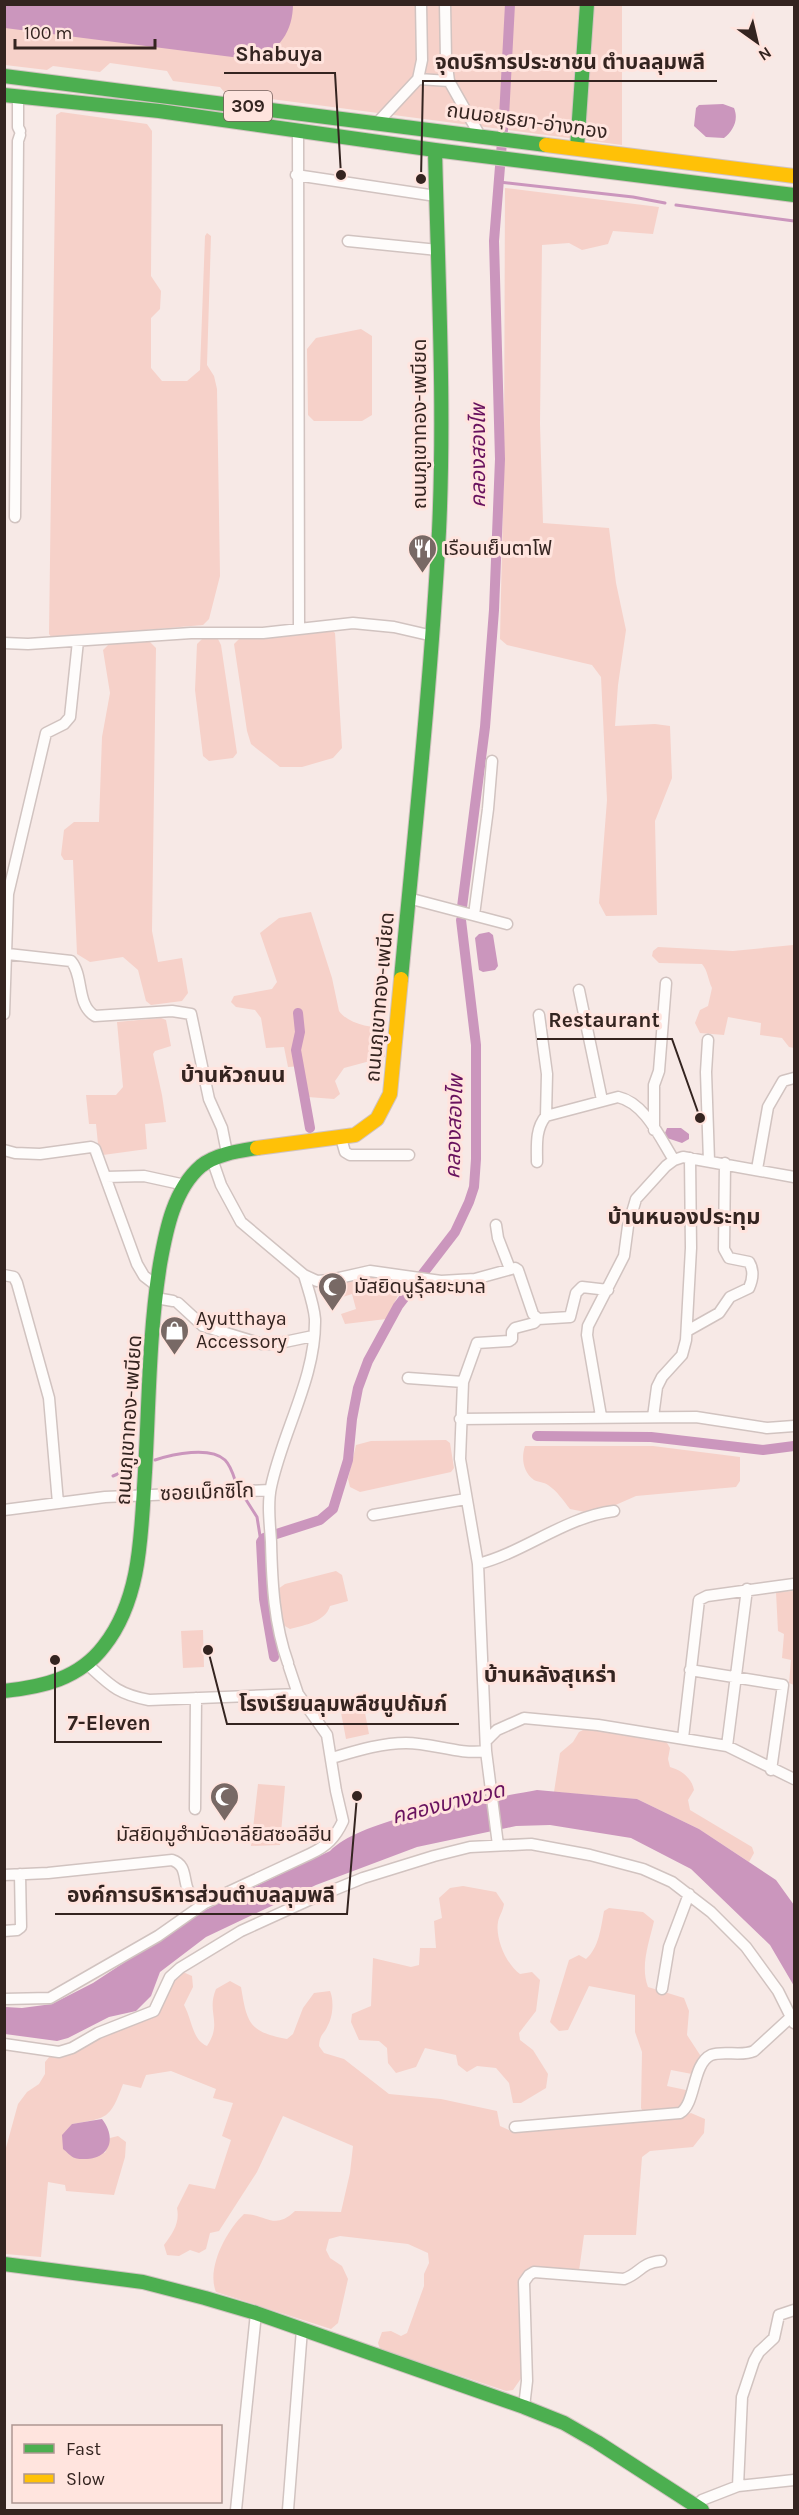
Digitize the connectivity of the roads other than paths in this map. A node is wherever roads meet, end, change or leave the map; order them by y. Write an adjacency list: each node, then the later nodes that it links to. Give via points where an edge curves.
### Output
1 (421, 4): 5 (street, via 422,60)
2 (445, 4): 6 (street)
3 (587, 4): 11 (main road)
4 (4, 76): 8 (main road, ถนนอยุธยา-อ่างทอง / 309)
5 (418, 79): 6 (street); 8 (street)
6 (449, 81): 10 (street)
7 (11, 96): 9 (main road, ถนนอยุธยา-อ่างทอง / 309); 19 (street, via 18,134)
8 (378, 122): 10 (main road, ถนนอยุธยา-อ่างทอง / 309)
9 (298, 130): 12 (main road, ถนนอยุธยา-อ่างทอง / 309); 13 (street)
10 (485, 136): 11 (main road, ถนนอยุธยา-อ่างทอง / 309)
11 (577, 148): 14 (main road, ถนนอยุธยา-อ่างทอง / 309)
12 (435, 150): 15 (main road, ถนนอยุธยา-อ่างทอง / 309); 16 (main road, ถนนภูเขาทอง-เพนียด)
13 (296, 175): 16 (street); 20 (street)
14 (795, 176)
15 (795, 195)
16 (436, 196): 18 (main road, ถนนภูเขาทอง-เพนียด)
17 (348, 241): 18 (street)
18 (438, 249): 21 (main road, ถนนภูเขาทอง-เพนียด, via 439,520)
19 (15, 517)
20 (299, 629): 21 (street, via 353,623); 22 (street)
21 (433, 636): 25 (main road, ถนนภูเขาทอง-เพนียด)
22 (78, 641): 23 (street); 28 (street, via 70,717 46,733 8,894)
23 (4, 643)
24 (492, 761): 26 (street)
25 (408, 898): 26 (street); 38 (main road, ถนนภูเขาทอง-เพนียด, via 390,1094 386,1107 372,1124 355,1135)
26 (474, 915): 27 (street)
27 (507, 924)
28 (8, 954): 31 (street); 40 (street, via 71,961 86,1007 95,1016 172,1011 191,1014 209,1099 222,1128)
29 (666, 983): 37 (street, via 659,1071 654,1085)
30 (579, 990): 35 (street)
31 (4, 1014)
32 (539, 1015): 36 (street, via 548,1074)
33 (708, 1040): 45 (street)
34 (795, 1078): 48 (street, via 783,1081 768,1107)
35 (602, 1100): 36 (street); 37 (street, via 629,1100)
36 (546, 1116): 46 (street, via 538,1133)
37 (654, 1130): 44 (street)
38 (341, 1138): 40 (main road, ถนนภูเขาทอง-เพนียด); 41 (street, via 345,1152 350,1155)
39 (4, 1150): 49 (street, via 40,1154 91,1147)
40 (227, 1154): 43 (main road, ถนนภูเขาทอง-เพนียด)
41 (409, 1155)
42 (690, 1158): 44 (street); 45 (street); 59 (street)
43 (212, 1159): 51 (main road, ถนนภูเขาทอง-เพนียด, via 197,1169); 55 (street, via 241,1222)
44 (674, 1160): 56 (street, via 636,1199 624,1256)
45 (709, 1161): 47 (street)
46 (537, 1162)
47 (725, 1163): 48 (street); 59 (street, via 724,1249 729,1258 749,1262 752,1281 749,1288 730,1297 719,1313)
48 (757, 1169): 50 (street)
49 (106, 1177): 51 (street, via 144,1176); 57 (street, via 137,1264)
50 (795, 1177)
51 (185, 1185): 57 (main road, ถนนภูเขาทอง-เพนียด, via 170,1220)
52 (496, 1225): 53 (street)
53 (510, 1269): 55 (street, via 475,1279 430,1279 370,1271 317,1281); 58 (street, via 518,1270)
54 (4, 1275): 70 (street, via 14,1277 17,1283 42,1367 49,1398)
55 (304, 1275): 60 (street, via 315,1317)
56 (608, 1290): 58 (street, via 582,1287 576,1293 570,1317); 63 (street, via 592,1317 587,1335)
57 (156, 1292): 60 (street, via 176,1302 202,1326 262,1344); 68 (main road, ถนนภูเขาทอง-เพนียด)
58 (538, 1319): 62 (street, via 515,1328 509,1341 477,1343)
59 (687, 1332): 64 (street, via 682,1355 657,1387)
60 (314, 1336): 67 (street, via 312,1358)
61 (408, 1378): 62 (street)
62 (463, 1382): 65 (street)
63 (601, 1416): 64 (street); 65 (street)
64 (653, 1417): 66 (street, via 696,1418 767,1428)
65 (460, 1419): 69 (street)
66 (795, 1426)
67 (270, 1490): 68 (street, ซอยเม็กซิโก); 81 (street, via 276,1620)
68 (144, 1495): 70 (street, ซอยเม็กซิโก); 77 (main road, ถนนภูเขาทอง-เพนียด, via 137,1573 125,1611 113,1635)
69 (466, 1499): 73 (street); 74 (street)
70 (58, 1503): 71 (street, ซอยเม็กซิโก)
71 (4, 1510)
72 (614, 1511): 74 (street, via 590,1516)
73 (373, 1515)
74 (478, 1564): 84 (street)
75 (795, 1584): 76 (street)
76 (747, 1589): 78 (street, via 699,1600); 79 (street)
77 (87, 1664): 80 (main road, ถนนภูเขาทอง-เพนียด, via 67,1677); 82 (street, via 116,1690 130,1696 149,1700)
78 (690, 1670): 79 (street); 83 (street)
79 (737, 1676): 85 (street); 87 (street, via 783,1685)
80 (4, 1691)
81 (298, 1694): 82 (street); 86 (street, via 327,1735)
82 (196, 1698): 89 (street)
83 (683, 1738): 84 (street, via 524,1718 497,1730); 85 (street)
84 (486, 1746): 86 (street, via 473,1753 408,1743); 90 (street)
85 (727, 1746): 87 (street)
86 (332, 1758): 94 (street, via 343,1821 336,1837 325,1847)
87 (771, 1770): 88 (street)
88 (795, 1779)
89 (195, 1809)
90 (497, 1841): 93 (street, via 591,1855 643,1869); 99 (street, via 363,1878 241,1931 170,1977 154,2010 72,2048 59,2052)
91 (20, 1874): 92 (street); 94 (street, via 172,1860 184,1870 193,1896); 95 (street, via 21,1927)
92 (4, 1875)
93 (689, 1894): 96 (street, via 669,1947); 98 (street, via 746,1947 778,1991)
94 (204, 1903): 97 (street, via 158,1936 50,1998)
95 (4, 1930)
96 (662, 1989)
97 (4, 1999)
98 (793, 2020): 100 (street, via 748,2054 715,2055 707,2059 680,2113)
99 (4, 2044)
100 (515, 2127)
101 (661, 2261): 106 (street, via 647,2262 624,2279 534,2272 529,2275 524,2282)
102 (4, 2264): 104 (main road, via 143,2282)
103 (795, 2310): 108 (street, via 779,2315 774,2338 754,2361 742,2397)
104 (256, 2313): 105 (main road); 110 (street)
105 (302, 2329): 106 (main road); 111 (street)
106 (524, 2407): 109 (main road, via 597,2442)
107 (795, 2480): 108 (street)
108 (738, 2486): 109 (street, via 702,2500)
109 (698, 2509)
110 (236, 2511)
111 (288, 2511)

